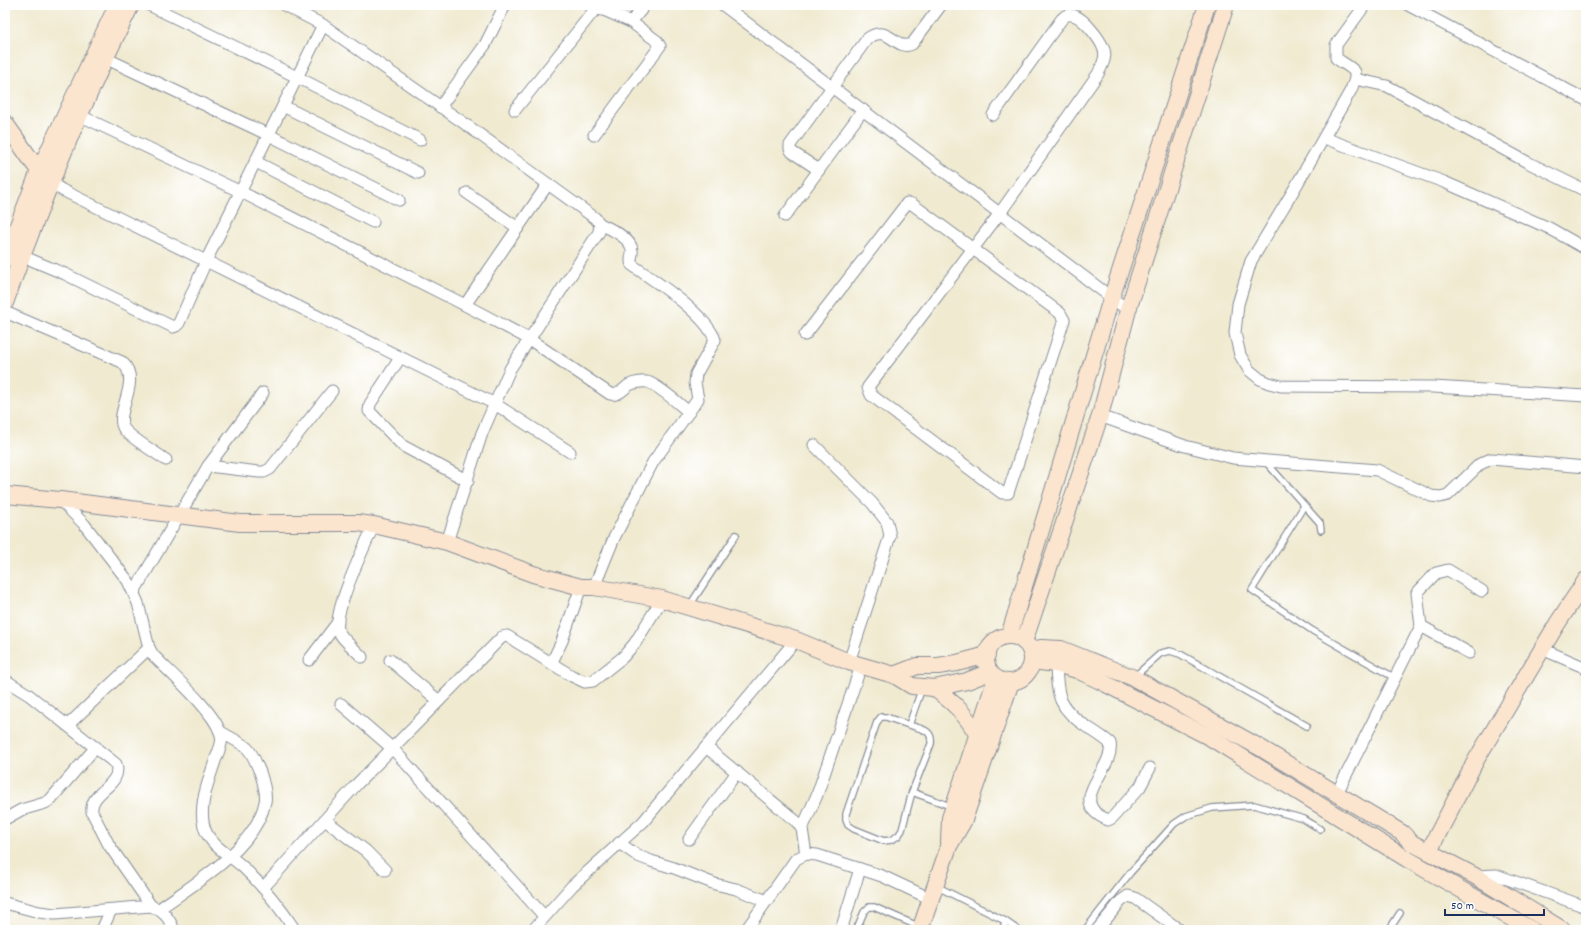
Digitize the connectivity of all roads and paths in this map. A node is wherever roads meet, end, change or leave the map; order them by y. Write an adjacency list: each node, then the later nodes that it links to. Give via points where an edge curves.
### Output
1 (117, 5): 34 (main road)
2 (131, 5): 15 (main road)
3 (149, 5): 16 (street)
4 (284, 5): 14 (street)
5 (505, 5): 21 (street, via 485,45)
6 (645, 5): 13 (street)
7 (723, 5): 18 (street)
8 (941, 5): 18 (street, via 908,46 880,33 867,39)
9 (1207, 5): 50 (main road)
10 (1226, 5): 53 (main road)
11 (1365, 5): 17 (street, via 1336,45 1336,58 1351,67 1355,72)
12 (1408, 5): 19 (street)
13 (632, 22): 22 (street, via 598,9 592,13); 28 (street, via 660,46)
14 (323, 25): 16 (street); 21 (street)
15 (105, 58): 24 (main road); 27 (street)
16 (297, 77): 20 (street); 30 (street)
17 (1355, 79): 29 (street, via 1347,99); 36 (street, via 1387,86)
18 (831, 86): 23 (street); 32 (street, via 790,144 792,152)
19 (1586, 100)
20 (283, 106): 27 (street); 33 (street)
21 (440, 107): 35 (street)
22 (515, 110)
23 (863, 110): 32 (street); 40 (street)
24 (80, 115): 34 (main road); 37 (street)
25 (993, 115): 40 (street, via 1061,20 1066,15 1082,19 1105,51 1104,60 1098,74)
26 (8, 133): 34 (main road)
27 (269, 135): 31 (street); 39 (street)
28 (594, 135)
29 (1324, 138): 46 (street, via 1444,182 1549,228); 60 (street, via 1250,261 1238,304 1235,333 1240,355 1249,370 1269,384 1281,386 1433,387)
30 (420, 140)
31 (256, 162): 37 (street); 42 (street)
32 (819, 170): 41 (street)
33 (418, 173)
34 (45, 177): 47 (main road); 48 (main road); 49 (street, via 62,190)
35 (548, 184): 43 (street); 44 (street)
36 (1586, 191)
37 (241, 192): 49 (street); 52 (street)
38 (467, 193): 44 (street)
39 (399, 200)
40 (1000, 213): 45 (street); 50 (street)
41 (785, 216)
42 (373, 222)
43 (600, 224): 56 (street, via 599,232); 62 (street, via 614,230 629,242 632,249 632,265 691,310 713,334 713,345 696,374 698,399)
44 (518, 228): 52 (street)
45 (972, 249): 45 (street, via 1060,313 1064,320 1008,492 1002,493 871,395 868,387); 55 (street, via 912,204 907,203)
46 (1586, 249)
47 (22, 256): 49 (street, via 173,326 179,323); 51 (main road)
48 (5, 259)
49 (206, 261): 57 (street)
50 (1111, 299): 53 (street); 88 (main road)
51 (5, 303)
52 (465, 306): 56 (street)
53 (1128, 310): 63 (main road)
54 (5, 312): 66 (street, via 122,362 127,367 130,381 121,422 124,429)
55 (805, 335)
56 (529, 340): 61 (street, via 510,369); 62 (street, via 610,394 616,395 630,385 647,382)
57 (400, 358): 61 (street); 70 (street, via 370,404 370,411 403,446)
58 (332, 391): 68 (street, via 270,469 259,472)
59 (263, 393): 68 (street)
60 (1586, 396)
61 (495, 404): 65 (street); 70 (street, via 482,433)
62 (689, 412): 80 (street, via 654,462)
63 (1100, 416): 67 (street, via 1209,453); 88 (main road)
64 (814, 445): 97 (street, via 872,503 887,522 890,536)
65 (570, 452)
66 (166, 460)
67 (1265, 460): 69 (street, via 1377,470 1440,498 1448,494 1480,464 1491,459); 73 (lane)
68 (208, 466): 74 (street)
69 (1586, 467)
70 (468, 481): 78 (street)
71 (5, 495): 72 (main road)
72 (60, 500): 74 (main road); 82 (street, via 84,524)
73 (1304, 506): 76 (lane, via 1320,523); 103 (lane, via 1252,590 1313,631)
74 (178, 516): 75 (main road, via 240,523); 82 (street)
75 (374, 525): 78 (main road); 85 (street, via 353,571)
76 (1321, 530)
77 (736, 535): 84 (lane)
78 (447, 542): 80 (main road, via 533,574)
79 (1586, 580): 90 (main road)
80 (588, 587): 83 (main road); 96 (street)
81 (1482, 591): 86 (street, via 1448,570 1436,573 1417,593)
82 (134, 592): 89 (street)
83 (662, 599): 84 (main road); 96 (street, via 635,643 623,657 593,681 585,682)
84 (688, 607): 87 (main road)
85 (338, 622): 93 (street, via 340,634); 94 (street)
86 (1421, 626): 91 (street); 103 (street)
87 (796, 640): 97 (main road); 115 (street)
88 (1024, 647): 92 (main road, via 1002,638 990,647); 98 (main road); 102 (main road, via 1060,649); 105 (main road, via 1030,669 1019,680)
89 (149, 648): 109 (street); 112 (street, via 210,715)
90 (1542, 649): 99 (street); 129 (main road, via 1476,760)
91 (1469, 653)
92 (987, 655): 100 (main road, via 957,664 917,666); 101 (main road, via 986,663)
93 (362, 657)
94 (309, 660)
95 (390, 660): 107 (street)
96 (551, 664): 107 (street, via 506,636 502,637)
97 (855, 664): 100 (main road); 125 (street, via 817,794)
98 (1056, 664): 117 (street, via 1059,696 1066,709 1071,716 1110,743 1111,754 1090,794 1089,802 1092,809 1102,818 1112,818 1140,787); 132 (main road, via 1077,670 1211,738)
99 (1586, 668)
100 (894, 675): 106 (main road, via 909,684)
101 (993, 675): 105 (main road); 106 (main road); 113 (main road)
102 (1134, 678): 111 (lane, via 1162,653 1170,650); 120 (main road)
103 (1394, 678): 120 (street)
104 (5, 680): 109 (street)
105 (1011, 682): 128 (main road, via 964,820)
106 (928, 688): 110 (lane); 113 (main road, via 953,702)
107 (439, 701): 116 (street)
108 (341, 704): 116 (street)
109 (68, 725): 114 (street)
110 (909, 725): 119 (lane, via 928,732 932,738); 119 (lane, via 886,717 881,717 877,722 846,814 848,825 884,841 891,840 902,830)
111 (1306, 726)
112 (221, 732): 131 (street, via 221,743 204,799 203,820 216,846); 131 (street, via 247,748 254,757 262,779 265,801 260,819)
113 (977, 734): 121 (main road)
114 (96, 747): 122 (street, via 50,800 21,810); 141 (street, via 116,764 118,770 117,776 94,799 92,812 110,845)
115 (706, 747): 118 (street); 127 (street, via 644,822)
116 (393, 749): 123 (street); 144 (street)
117 (1150, 768)
118 (737, 772): 125 (street); 126 (street)
119 (912, 792): 121 (lane)
120 (1337, 793): 129 (main road, via 1402,833 1412,843)
121 (953, 807): 128 (main road)
122 (5, 819)
123 (325, 820): 134 (street, via 366,851); 136 (street)
124 (1320, 828): 156 (lane, via 1304,820 1254,805 1212,808 1186,816 1169,829 1130,873)
125 (802, 829): 130 (street)
126 (688, 839)
127 (619, 843): 138 (street, via 638,856); 144 (street)
128 (949, 846): 137 (main road)
129 (1430, 851): 132 (street); 135 (main road)
130 (806, 854): 133 (street); 138 (street, via 796,860)
131 (230, 856): 136 (street); 141 (street)
132 (1419, 866): 160 (main road)
133 (860, 869): 137 (street); 152 (street)
134 (385, 870)
135 (1475, 876): 140 (street, via 1496,875); 161 (main road)
136 (263, 888): 150 (street)
137 (933, 892): 145 (lane); 147 (main road)
138 (767, 901): 151 (street)
139 (5, 903): 142 (street, via 55,914)
140 (1586, 906)
141 (155, 908): 142 (street); 149 (street, via 166,915)
142 (110, 910): 148 (street)
143 (1400, 913): 159 (lane)
144 (544, 916): 146 (street)
145 (1005, 921): 154 (lane); 155 (lane)
146 (535, 929)
147 (920, 929): 153 (lane, via 869,907 864,912)
148 (102, 930)
149 (174, 930)
150 (295, 930)
151 (746, 930)
152 (841, 930)
153 (858, 930)
154 (1002, 930)
155 (1018, 930)
156 (1085, 930)
157 (1097, 930): 158 (street, via 1121,900 1128,896 1135,898)
158 (1180, 930)
159 (1389, 930)
160 (1532, 930)
161 (1563, 930)

